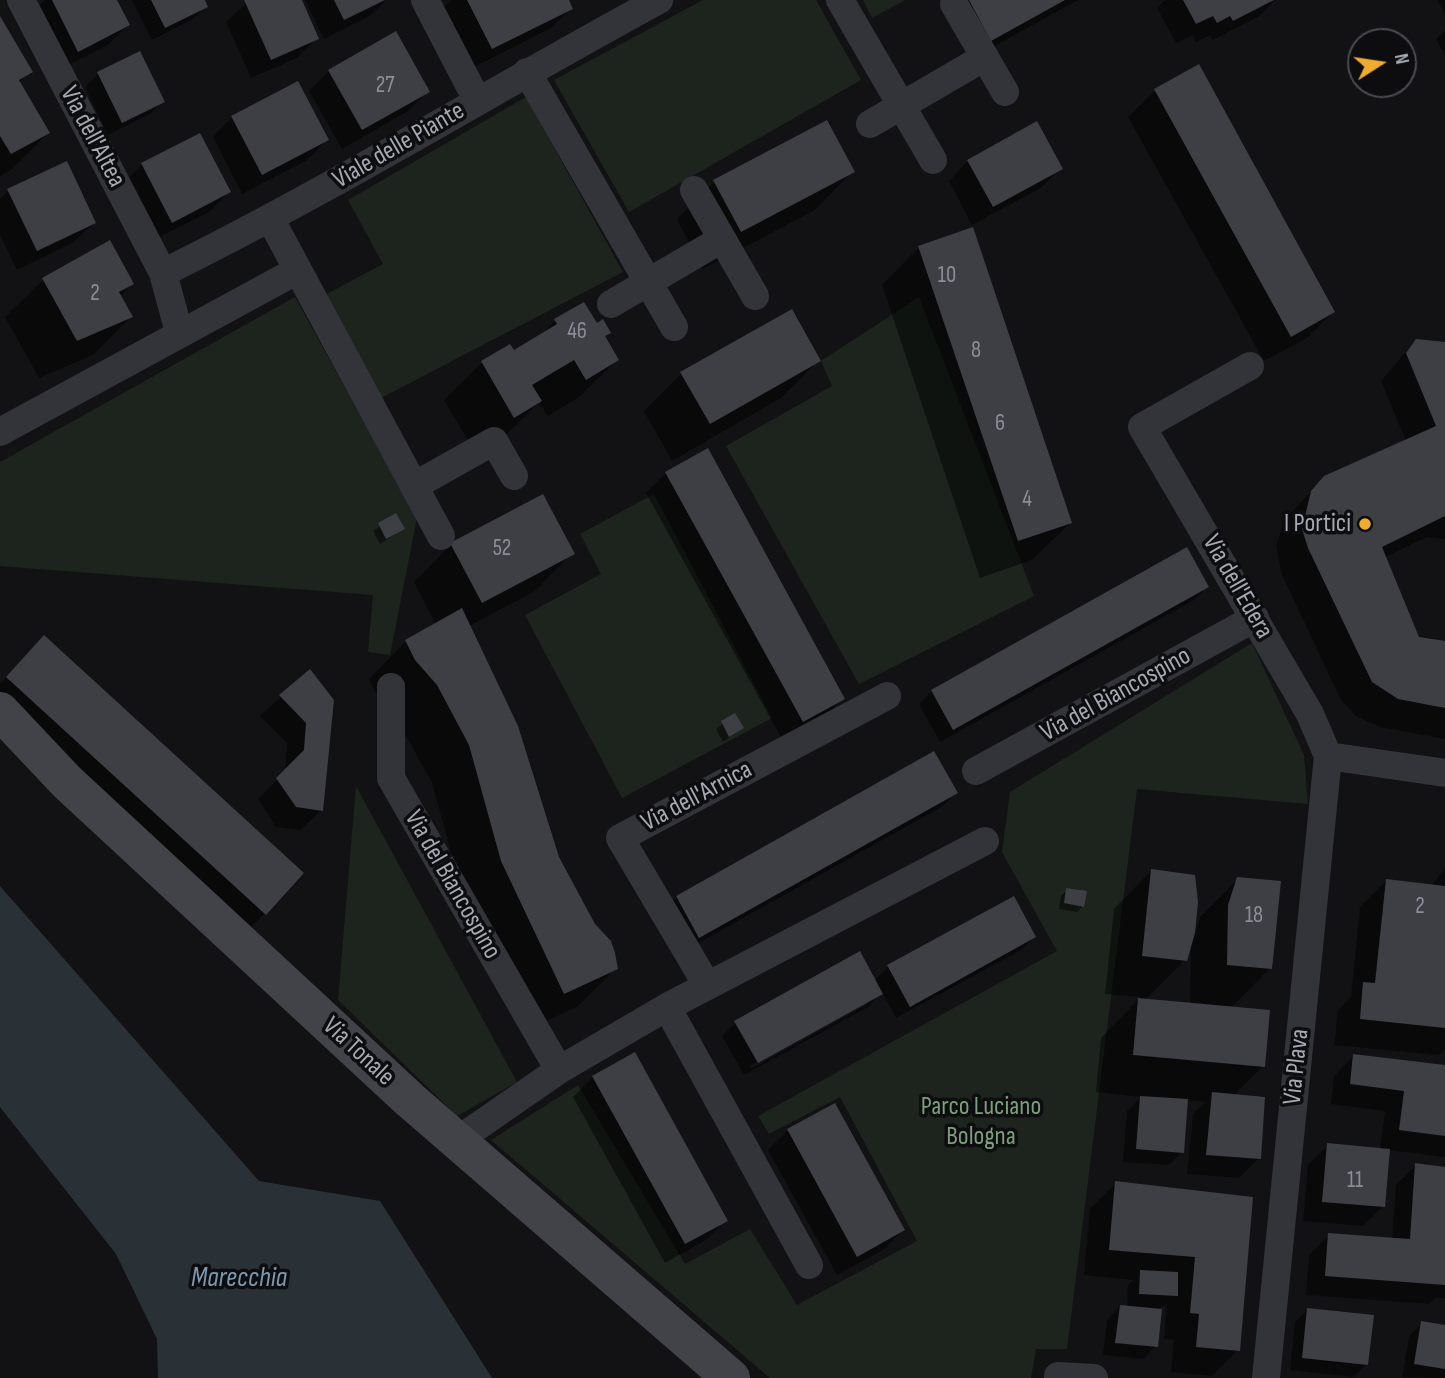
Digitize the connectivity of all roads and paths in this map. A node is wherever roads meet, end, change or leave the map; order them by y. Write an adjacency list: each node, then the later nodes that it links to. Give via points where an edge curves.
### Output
1 (21, 0): 17 (street, Via dell'Altea)
2 (425, 0): 9 (street)
3 (659, 0): 7 (street, Viale delle Piante)
4 (840, 0): 10 (street)
5 (954, 4): 6 (street)
6 (985, 57): 8 (street); 10 (street)
7 (527, 72): 9 (street, Viale delle Piante); 18 (street)
8 (1005, 92)
9 (477, 100): 14 (street, Viale delle Piante)
10 (901, 106): 11 (street); 12 (street)
11 (870, 124)
12 (933, 160)
13 (694, 190): 15 (street)
14 (271, 220): 16 (street); 17 (street, Viale delle Piante)
15 (722, 239): 18 (street); 19 (street)
16 (299, 270): 22 (street); 26 (street)
17 (163, 273): 22 (street)
18 (649, 282): 20 (street); 21 (street)
19 (755, 296)
20 (611, 304)
21 (674, 327)
22 (179, 332): 24 (street)
23 (1250, 366): 28 (street, Via dell'Edera, via 1142,427)
24 (0, 432)
25 (514, 476): 26 (street, via 494,441)
26 (414, 485): 27 (street)
27 (440, 536)
28 (1255, 618): 32 (street, Via dell'Edera, via 1310,714); 33 (street, Via del Biancospino)
29 (391, 687): 38 (street, Via del Biancospino, via 391,778)
30 (887, 696): 36 (street, Via dell'Arnica, via 620,838)
31 (0, 711): 39 (street, Via Tonale, via 67,782)
32 (1328, 756): 34 (street); 44 (street, Via Plava)
33 (976, 771)
34 (1445, 773)
35 (985, 841): 36 (street)
36 (707, 985): 37 (street)
37 (667, 1007): 38 (street); 40 (street)
38 (559, 1070): 39 (street)
39 (458, 1140): 42 (street, Via Tonale)
40 (809, 1265)
41 (1058, 1376): 43 (street)
42 (731, 1378)
43 (1094, 1378)
44 (1266, 1378)

